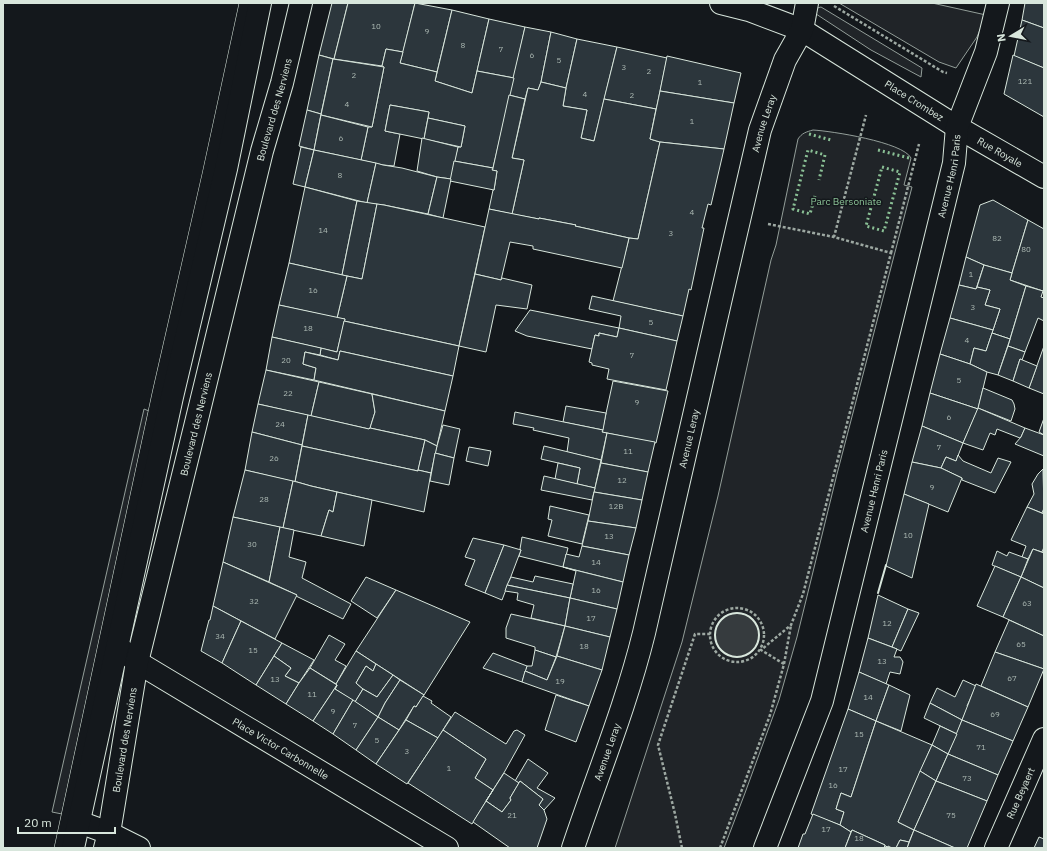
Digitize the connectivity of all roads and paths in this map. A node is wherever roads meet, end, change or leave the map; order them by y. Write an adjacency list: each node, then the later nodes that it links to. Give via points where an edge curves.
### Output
1 (248, 3): 26 (lane)
2 (260, 3): 19 (street, via 226,169 172,397)
3 (301, 3): 21 (street, Boulevard des Nerviens, via 282,83 262,151)
4 (721, 3): 8 (street, Place Crombez, via 749,10)
5 (807, 3): 8 (street)
6 (829, 3): 9 (path, via 943,72)
7 (998, 3): 9 (street, Place Crombez, via 986,52)
8 (802, 30): 11 (street, Place Crombez); 14 (street, Avenue Leray, via 785,60 760,130)
9 (975, 82): 11 (street, Place Crombez)
10 (866, 115): 15 (path)
11 (957, 127): 13 (street, Rue Royale); 33 (street, Avenue Henri Paris, via 954,163 822,701)
12 (919, 144): 16 (path)
13 (1044, 177)
14 (739, 219): 15 (path); 30 (street, Avenue Leray, via 639,654)
15 (834, 237): 16 (path)
16 (891, 253): 17 (path, via 803,594)
17 (791, 625): 20 (path); 22 (path)
18 (710, 634): 20 (path, via 715,651 721,658 730,662 747,661); 20 (path, via 717,617 732,608 741,608 750,611 762,624 765,632); 31 (path, via 694,634 658,745)
19 (118, 646): 21 (street, Place Victor Carbonnelle); 24 (street)
20 (760, 650): 22 (path)
21 (137, 662): 25 (street, Boulevard des Nerviens); 29 (street, Place Victor Carbonnelle)
22 (784, 664): 32 (path, via 770,715)
23 (1044, 739): 34 (street, Rue Beyaert)
24 (79, 822): 25 (street); 27 (street)
25 (107, 840): 28 (street)
26 (62, 848)
27 (72, 848)
28 (139, 848)
29 (447, 848)
30 (573, 848)
31 (682, 848)
32 (720, 848)
33 (765, 848)
34 (996, 848)

